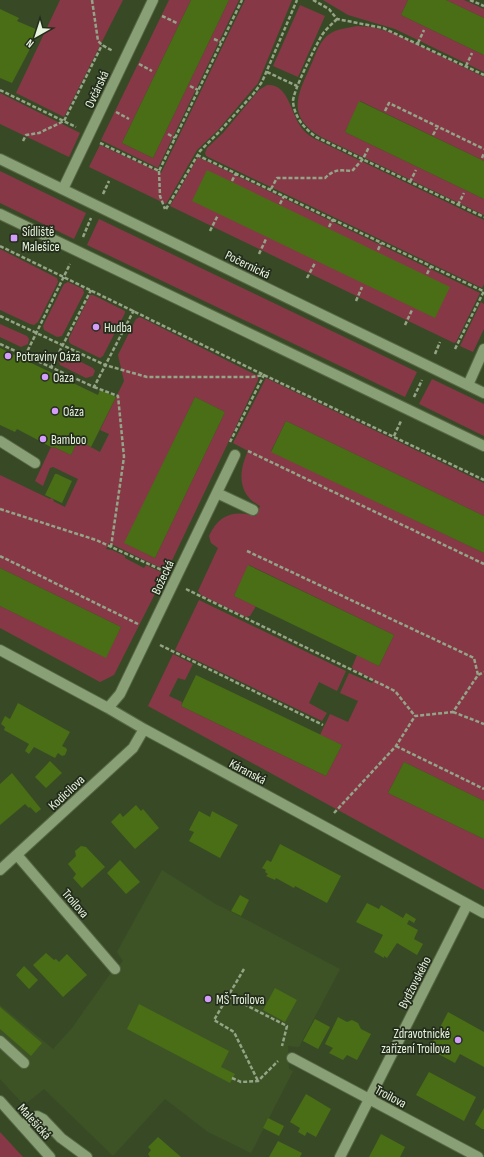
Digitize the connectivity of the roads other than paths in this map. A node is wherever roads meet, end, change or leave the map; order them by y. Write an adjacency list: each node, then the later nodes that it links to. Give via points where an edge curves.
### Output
1 (153, 0): 3 (street, Ovčárská)
2 (0, 159): 3 (street, Počernická)
3 (63, 189): 6 (street, Počernická)
4 (0, 214): 9 (street)
5 (484, 349): 6 (street)
6 (468, 385): 7 (street, Počernická)
7 (484, 393)
8 (0, 440): 11 (street)
9 (484, 446)
10 (237, 449): 12 (street, Božecká)
11 (35, 463)
12 (217, 492): 13 (street); 15 (street, Božecká, via 120,694)
13 (253, 510)
14 (0, 650): 15 (street, Káranská)
15 (108, 708): 16 (street, Káranská)
16 (144, 729): 17 (street, Kodicilova, via 133,748); 19 (street, Káranská)
17 (17, 855): 18 (street, Kodicilova); 21 (street, Troilova)
18 (0, 870)
19 (467, 905): 20 (street, Káranská); 25 (street, Bydžovského)
20 (484, 913)
21 (115, 969)
22 (0, 1041): 24 (street)
23 (292, 1058): 25 (street, Troilova)
24 (24, 1063)
25 (370, 1099): 30 (street, Bydžovského); 31 (street, Troilova)
26 (0, 1102): 27 (street, Malešická)
27 (22, 1126): 28 (street, Malešická); 29 (street, via 37,1116)
28 (50, 1157)
29 (87, 1157)
30 (340, 1157)
31 (478, 1157)

